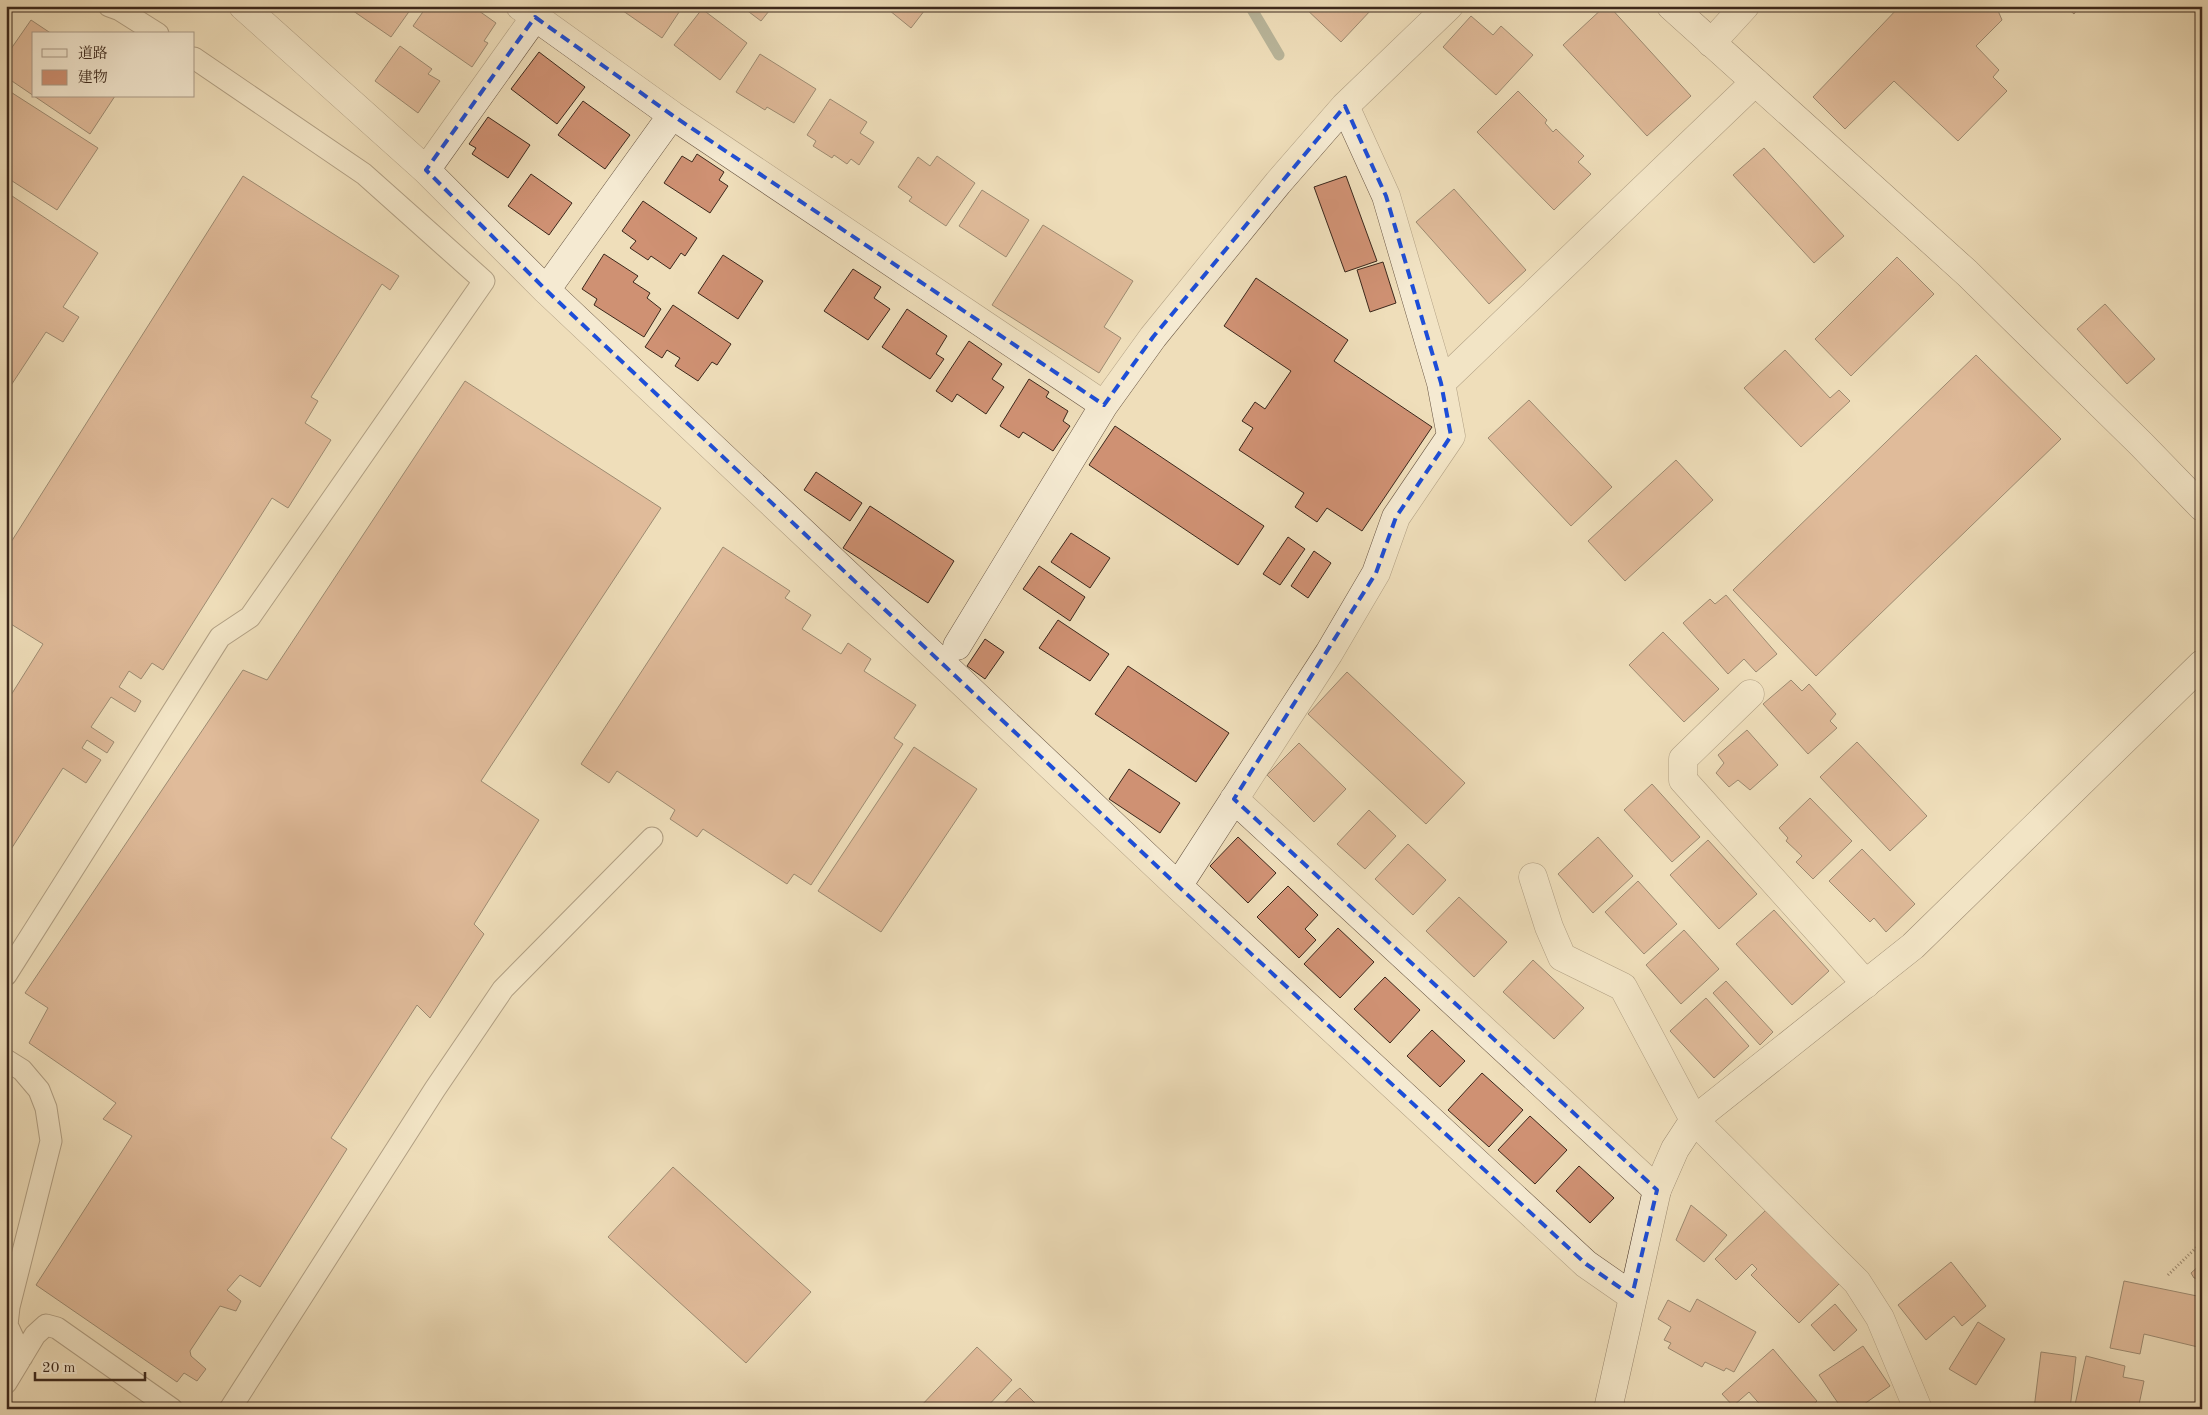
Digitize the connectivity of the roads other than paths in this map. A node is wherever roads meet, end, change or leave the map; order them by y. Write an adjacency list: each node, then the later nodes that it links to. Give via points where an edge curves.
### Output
1 (109, 6): 7 (lane)
2 (243, 6): 13 (street)
3 (1449, 6): 11 (street)
4 (1671, 6): 8 (street)
5 (1745, 6): 8 (street)
6 (527, 12): 12 (street); 13 (street)
7 (155, 32)
8 (1712, 43): 10 (street)
9 (195, 59): 25 (lane, via 364,174 484,281 250,617 220,637)
10 (1755, 82): 15 (street); 17 (street, via 1967,273)
11 (1345, 106): 15 (street, via 1386,196); 16 (street, via 1172,314)
12 (672, 115): 14 (street); 16 (street)
13 (426, 170): 14 (street)
14 (546, 290): 24 (street)
15 (1441, 383): 21 (street, via 1451,436 1396,517 1376,572 1329,653)
16 (1104, 405): 18 (street)
17 (2202, 507)
18 (958, 646)
19 (2202, 664): 26 (street, via 1914,946)
20 (1750, 694): 26 (street, via 1684,759 1683,780)
21 (1234, 799): 24 (street); 29 (street)
22 (652, 838): 34 (lane, via 503,989 435,1089)
23 (1534, 877): 28 (street, via 1548,928 1562,956 1623,987)
24 (1178, 886): 30 (street, via 1586,1264)
25 (6, 975)
26 (1866, 984): 28 (street)
27 (6, 1060): 31 (lane, via 22,1070 39,1090 46,1108 51,1141 10,1307 8,1325)
28 (1694, 1120): 29 (street, via 1675,1149); 36 (street, via 1857,1282 1880,1318)
29 (1657, 1190): 30 (street)
30 (1632, 1296): 35 (street)
31 (22, 1357): 32 (lane); 33 (lane, via 35,1335 46,1325 57,1328)
32 (6, 1383)
33 (172, 1409)
34 (230, 1409)
35 (1608, 1409)
36 (1918, 1409)

